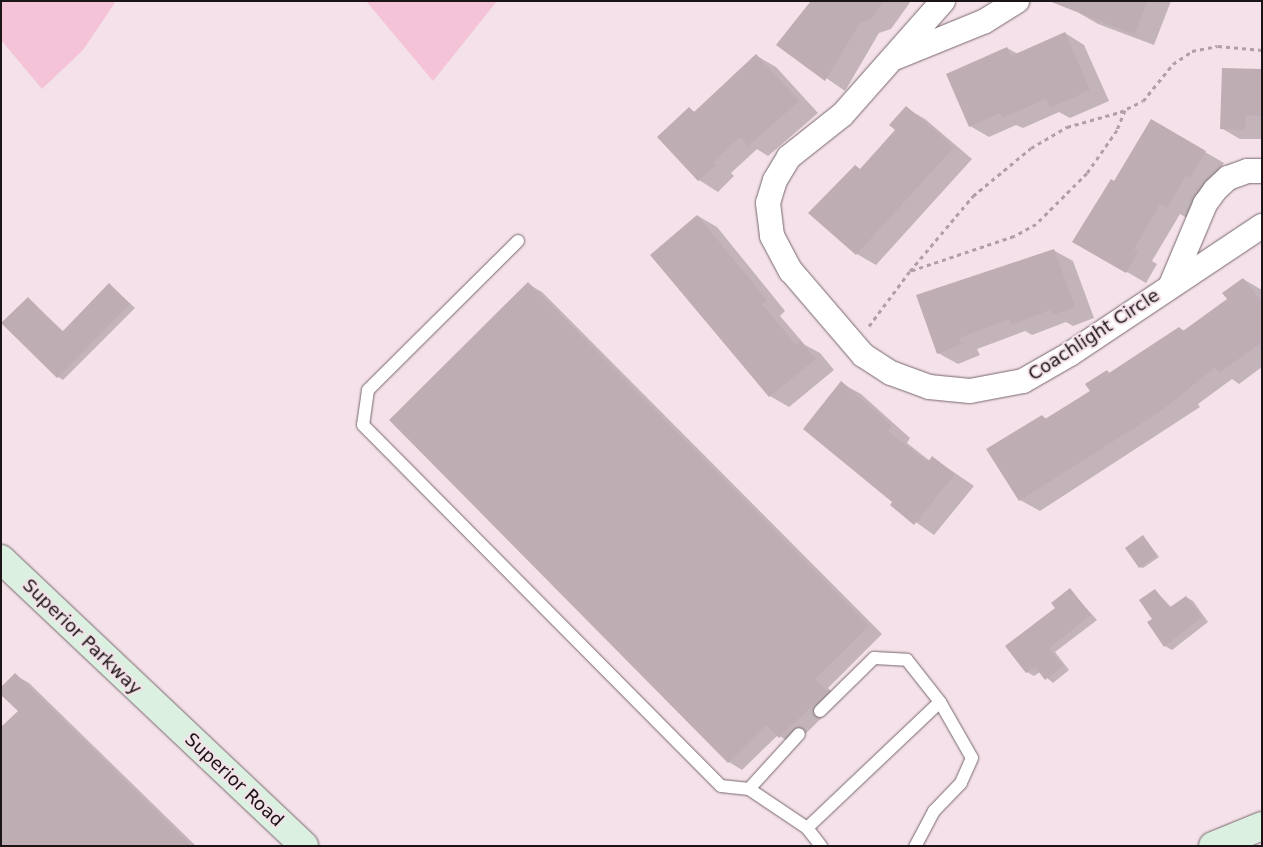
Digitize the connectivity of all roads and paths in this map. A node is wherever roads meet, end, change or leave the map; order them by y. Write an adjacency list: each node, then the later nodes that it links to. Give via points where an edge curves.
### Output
1 (943, 1): 4 (street, Coachlight Circle)
2 (1017, 1): 4 (street, Coachlight Circle, via 985,21)
3 (1262, 50): 5 (path, via 1218,46 1192,51 1173,64 1147,98)
4 (893, 58): 11 (street, Coachlight Circle, via 842,115 790,157 775,180 768,203 768,219 777,248 791,271)
5 (1125, 110): 9 (path, via 1067,127 1010,163 941,230); 9 (path, via 1117,130 1087,173 1036,224 1014,236)
6 (1262, 171): 10 (street, Coachlight Circle, via 1247,171 1228,178 1215,190 1205,204)
7 (1262, 226): 10 (street, Coachlight Circle)
8 (518, 241): 17 (lane, via 368,390 362,425 721,786)
9 (910, 270): 11 (path)
10 (1171, 285): 11 (street, Coachlight Circle, via 1047,369 1002,387 970,391 929,387 891,373)
11 (854, 346)
12 (1, 559): 15 (main road, Superior Parkway)
13 (940, 702): 14 (lane, via 907,660 874,658); 19 (lane); 22 (lane, via 972,758 961,783 934,811)
14 (820, 711)
15 (164, 714): 20 (main road, Superior Road)
16 (799, 734): 17 (lane)
17 (749, 789): 19 (lane)
18 (1262, 826): 23 (main road)
19 (807, 828): 21 (lane)
20 (304, 846)
21 (821, 846)
22 (916, 846)
23 (1213, 846)

